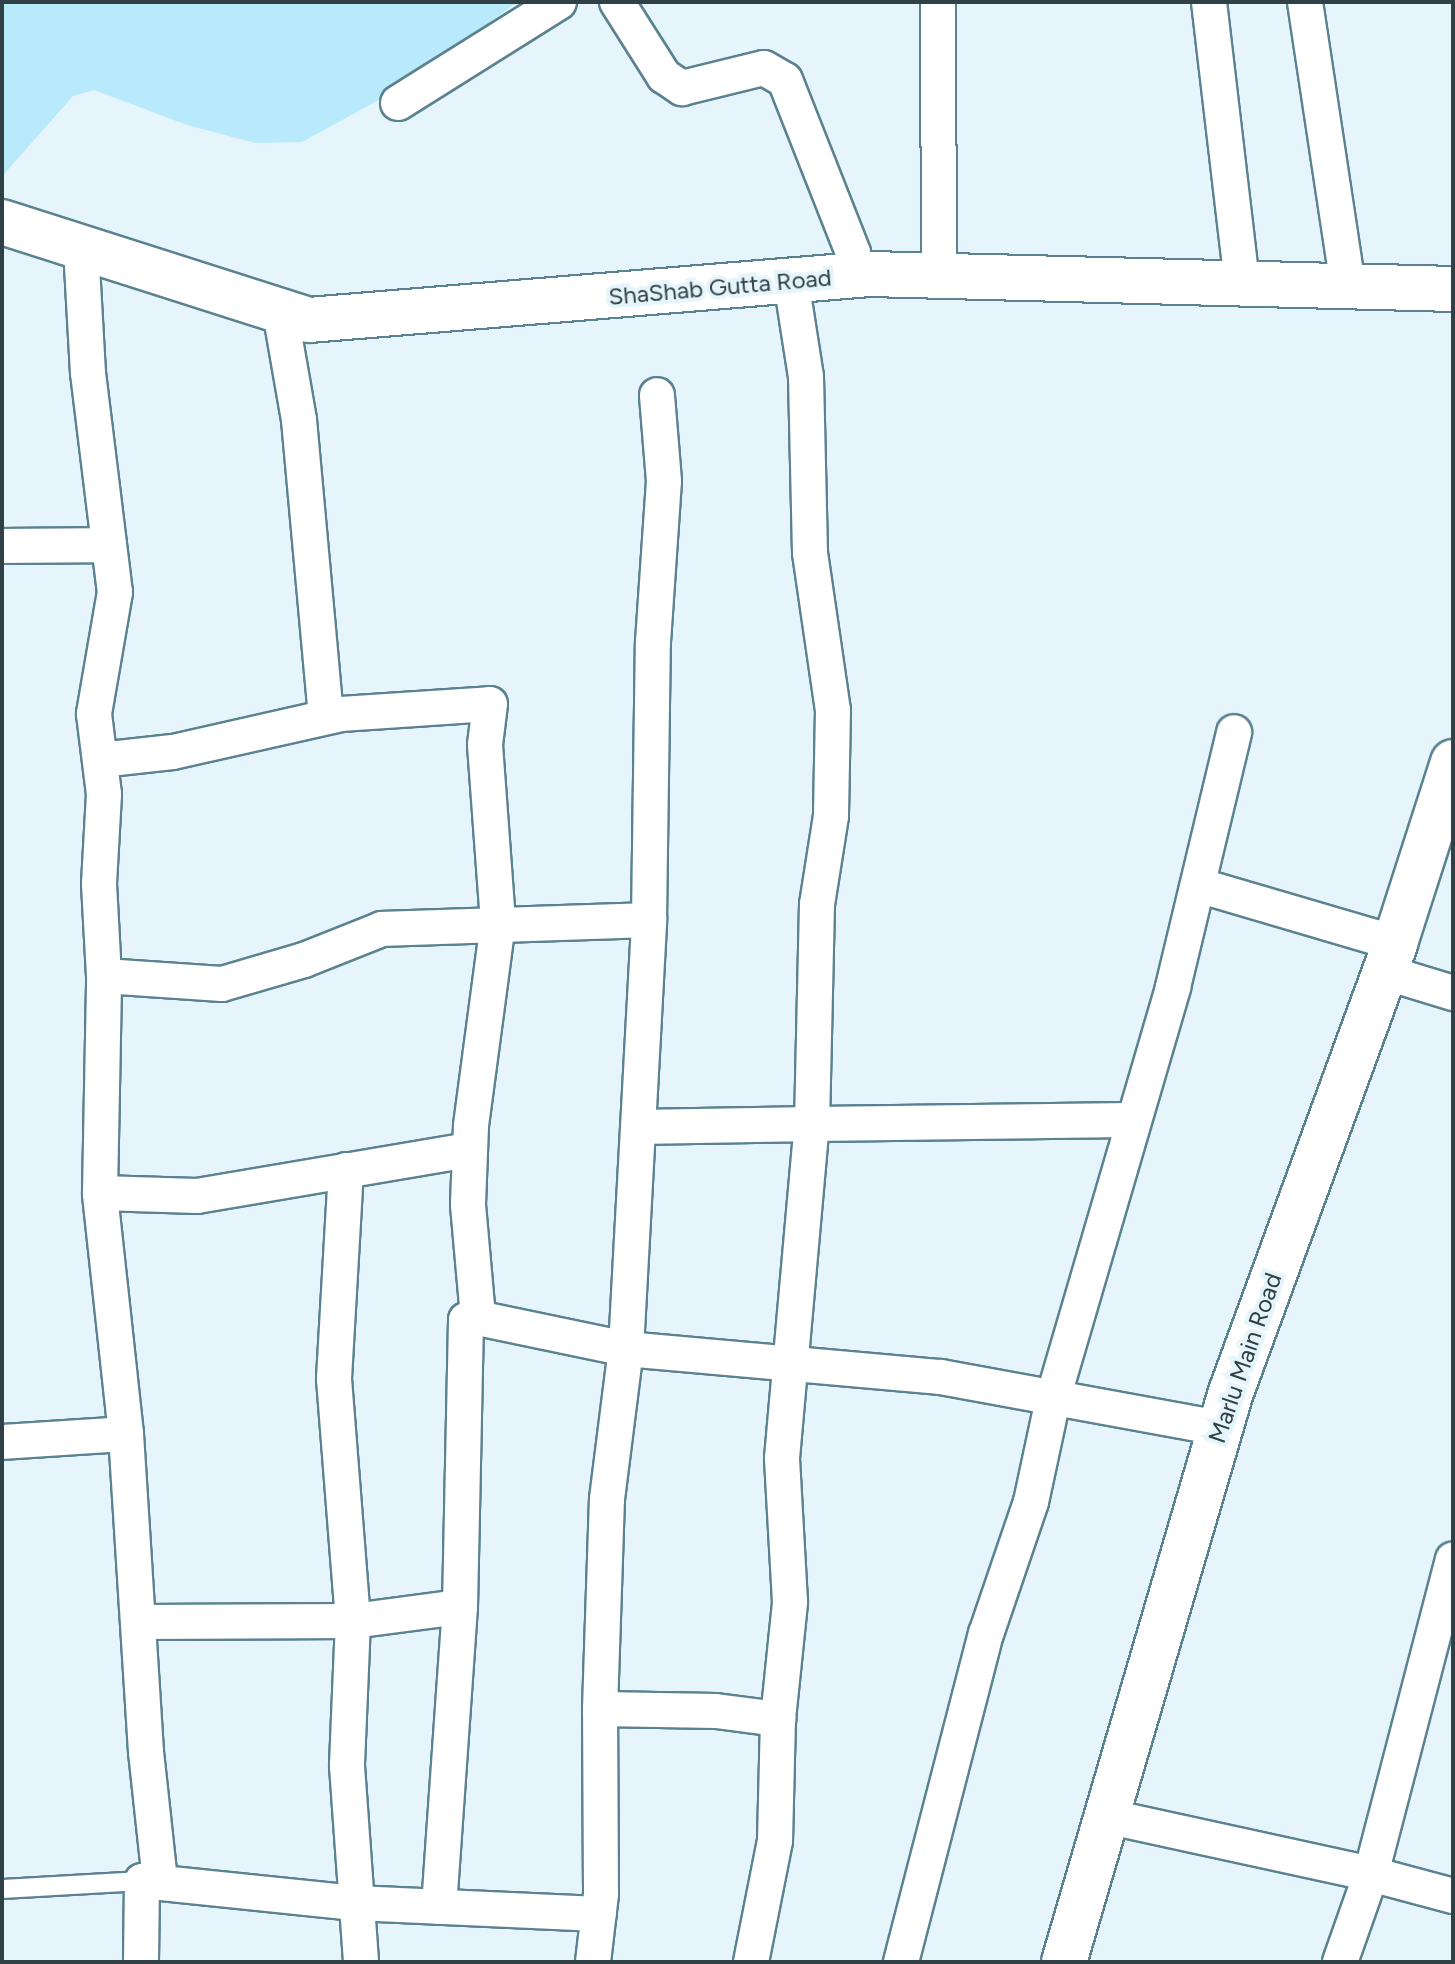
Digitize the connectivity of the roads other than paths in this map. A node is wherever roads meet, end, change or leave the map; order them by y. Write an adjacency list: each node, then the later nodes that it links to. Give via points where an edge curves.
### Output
1 (559, 2): 6 (street)
2 (617, 2): 9 (street, via 664,76 682,88 764,68 785,80 853,253)
3 (938, 2): 10 (street)
4 (1209, 2): 12 (street)
5 (1305, 2): 13 (street)
6 (398, 103)
7 (2, 222): 8 (street, ShaShab Gutta Road)
8 (81, 248): 15 (street, ShaShab Gutta Road); 17 (street, via 88,373)
9 (853, 276): 10 (street, ShaShab Gutta Road); 11 (street, ShaShab Gutta Road)
10 (939, 276): 12 (street, ShaShab Gutta Road)
11 (791, 281): 15 (street, ShaShab Gutta Road, via 309,320); 30 (street, via 806,377 810,553 833,710 831,816 817,904)
12 (1242, 285): 13 (street, ShaShab Gutta Road)
13 (1348, 288): 14 (street, ShaShab Gutta Road)
14 (1453, 289)
15 (280, 311): 19 (street, via 301,435)
16 (657, 395): 24 (street, via 664,481 653,642)
17 (109, 545): 18 (street); 21 (street, via 115,592 94,714)
18 (2, 546)
19 (326, 717): 21 (street, via 173,752); 25 (street, via 490,704 485,745)
20 (1234, 732): 23 (street)
21 (100, 760): 27 (street)
22 (1453, 762): 26 (street, Marlu Main Road)
23 (1198, 885): 26 (street); 29 (street)
24 (649, 920): 25 (street); 31 (street)
25 (498, 923): 27 (street, via 382,929 222,984); 32 (street)
26 (1389, 957): 28 (street); 39 (street, Marlu Main Road)
27 (104, 976): 34 (street)
28 (1453, 993)
29 (1133, 1120): 30 (street); 38 (street)
30 (812, 1124): 31 (street); 37 (street, via 808,1210)
31 (639, 1127): 36 (street)
32 (470, 1150): 33 (street); 35 (street, via 468,1205)
33 (346, 1170): 34 (street, via 197,1196); 44 (street, via 334,1379)
34 (100, 1193): 40 (street)
35 (478, 1318): 36 (street); 43 (street, via 466,1320)
36 (626, 1349): 37 (street); 46 (street, via 607,1499)
37 (789, 1361): 38 (street); 47 (street, via 782,1458 790,1602)
38 (1054, 1395): 39 (street); 60 (street, via 1031,1502 986,1634)
39 (1220, 1428): 48 (street, Marlu Main Road)
40 (126, 1434): 41 (street); 45 (street)
41 (2, 1442)
42 (1453, 1559): 49 (street)
43 (460, 1607): 44 (street); 54 (street)
44 (353, 1621): 45 (street); 53 (street, via 347,1766)
45 (140, 1622): 50 (street)
46 (600, 1709): 47 (street, via 716,1711); 55 (street)
47 (778, 1719): 59 (street, via 775,1841)
48 (1110, 1817): 49 (street); 61 (street, Marlu Main Road)
49 (1371, 1874): 52 (street); 62 (street)
50 (151, 1880): 51 (lane); 53 (street); 56 (street)
51 (2, 1889)
52 (1453, 1896)
53 (355, 1903): 54 (street); 57 (street)
54 (439, 1907): 55 (street)
55 (599, 1914): 58 (street)
56 (141, 1962)
57 (361, 1962)
58 (593, 1962)
59 (751, 1962)
60 (901, 1962)
61 (1064, 1962)
62 (1340, 1962)

